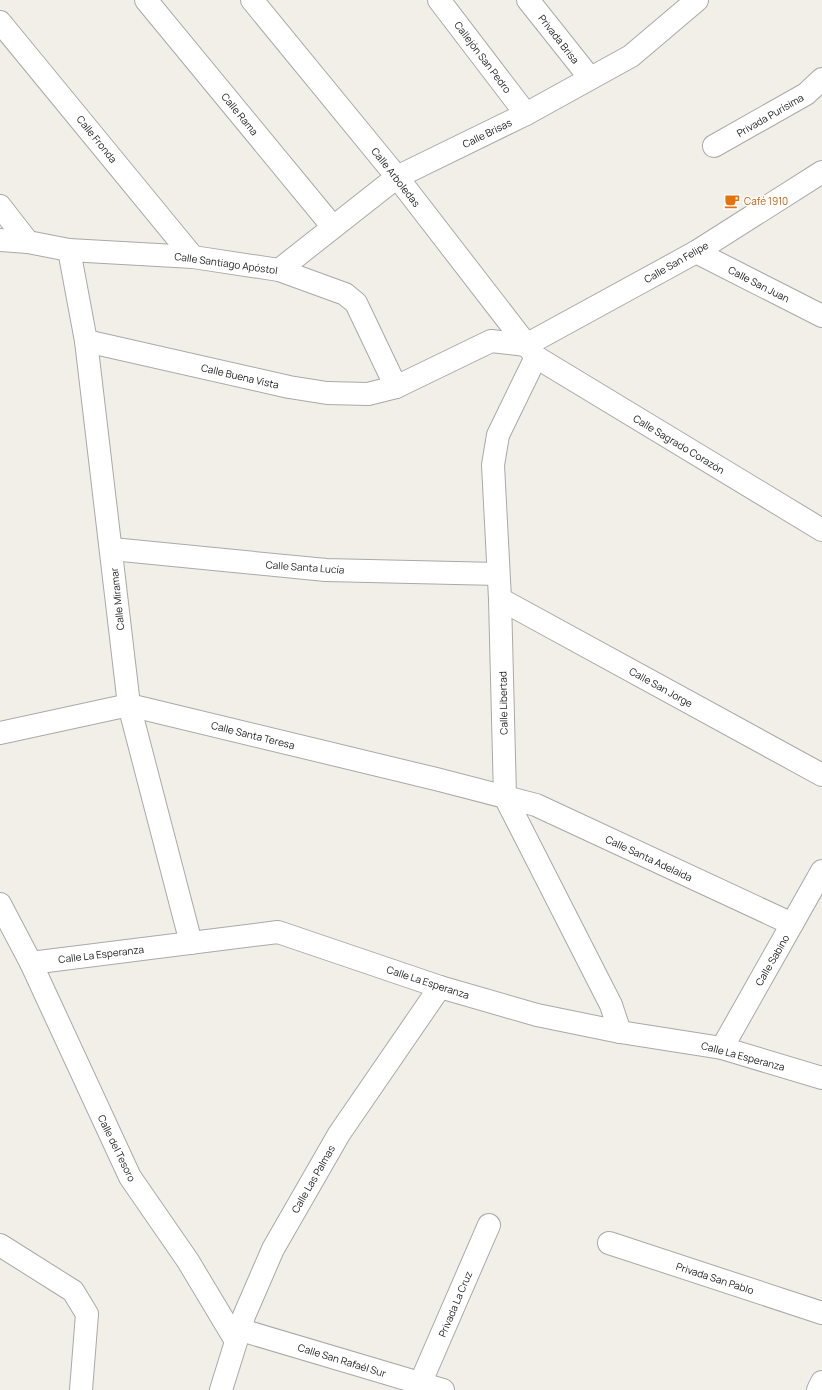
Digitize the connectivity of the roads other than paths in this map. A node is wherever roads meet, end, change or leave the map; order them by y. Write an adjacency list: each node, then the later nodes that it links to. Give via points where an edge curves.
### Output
1 (146, 0): 14 (street, Calle Rama)
2 (252, 0): 12 (street, Calle Arboledas)
3 (439, 0): 9 (street, Callejón San Pedro)
4 (528, 0): 7 (street, Privada Brisa)
5 (697, 0): 7 (street, Calle Brisas, via 631,56)
6 (0, 22): 19 (street, Calle Fronda)
7 (590, 78): 9 (street, Calle Brisas)
8 (822, 79): 10 (street, Privada Purísima, via 806,94)
9 (526, 114): 12 (street, Calle Brisas)
10 (714, 146)
11 (822, 172): 18 (street, Calle San Felipe)
12 (397, 177): 14 (street, Calle Brisas); 23 (street, Calle Arboledas)
13 (0, 206): 16 (street)
14 (333, 227): 20 (street, Calle Brisas)
15 (0, 240): 16 (street, Calle Santiago Apóstol)
16 (28, 242): 17 (street, Calle Santiago Apóstol)
17 (69, 250): 19 (street, Calle Santiago Apóstol); 22 (street, Calle Miramar)
18 (696, 252): 21 (street, Calle San Juan); 23 (street, Calle San Felipe)
19 (193, 257): 20 (street, Calle Santiago Apóstol)
20 (280, 270): 24 (street, Calle Santiago Apóstol, via 345,294 356,302)
21 (822, 316)
22 (86, 341): 24 (street, Calle Buena Vista, via 289,387 328,393 368,394); 26 (street, Calle Miramar)
23 (531, 351): 24 (street, via 491,341); 25 (street, Calle Sagrado Corazón); 27 (street, Calle Libertad, via 498,435 493,465)
24 (396, 387)
25 (822, 530)
26 (112, 549): 27 (street, Calle Santa Lucía, via 326,570); 29 (street, Calle Miramar)
27 (498, 574): 28 (street, Calle Libertad)
28 (500, 599): 31 (street, Calle San Jorge); 32 (street, Calle Libertad)
29 (129, 705): 30 (street, Calle Santa Teresa); 32 (street, Calle Santa Teresa); 36 (street, Calle Miramar)
30 (0, 733)
31 (822, 775)
32 (505, 797): 35 (street, Calle Santa Adelaida, via 536,805); 39 (street, Calle Libertad, via 611,1005)
33 (822, 871): 35 (street, Calle Sabino)
34 (0, 904): 37 (street, Calle del Tesoro)
35 (792, 924): 40 (street, Calle Sabino)
36 (191, 943): 37 (street, Calle La Esperanza); 38 (street, Calle La Esperanza, via 278,932)
37 (31, 963): 46 (street, Calle del Tesoro, via 130,1177)
38 (440, 987): 39 (street, Calle La Esperanza, via 537,1015); 46 (street, Calle Las Palmas, via 339,1134 273,1249)
39 (620, 1032): 40 (street, Calle La Esperanza)
40 (722, 1048): 41 (street, Calle La Esperanza)
41 (822, 1078)
42 (489, 1225): 48 (street, Privada La Cruz)
43 (609, 1243): 45 (street, Privada San Pablo)
44 (0, 1245): 49 (street, via 73,1291 87,1314)
45 (822, 1313)
46 (238, 1336): 48 (street, Calle San Rafaél Sur); 50 (street, Calle Las Palmas)
47 (822, 1382): 52 (street)
48 (420, 1384): 51 (street, Calle San Rafaél Sur)
49 (81, 1390)
50 (221, 1390)
51 (443, 1390)
52 (818, 1390)

